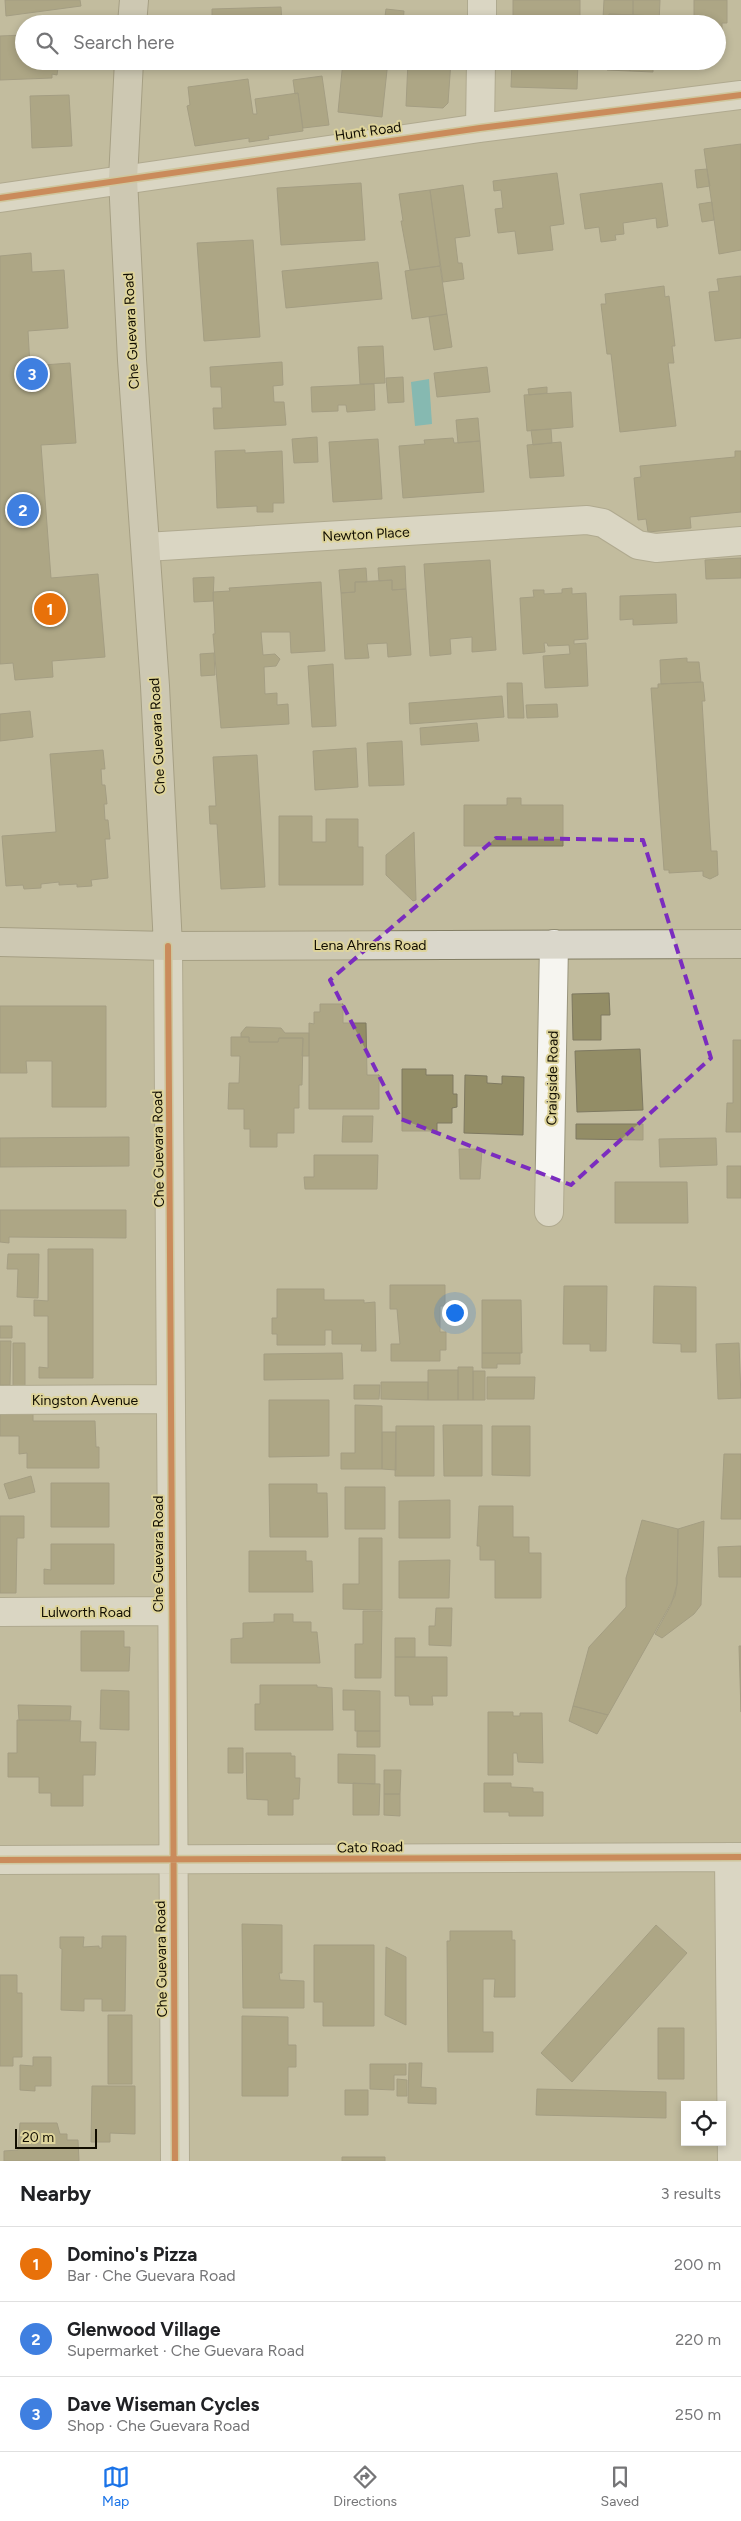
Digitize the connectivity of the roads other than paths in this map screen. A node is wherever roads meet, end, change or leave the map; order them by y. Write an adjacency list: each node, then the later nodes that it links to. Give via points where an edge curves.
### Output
1 (134, 0): 3 (main road)
2 (482, 0): 4 (street)
3 (133, 15)
4 (482, 15)
5 (129, 70): 9 (main road, Che Guevara Road)
6 (481, 70): 8 (street)
7 (741, 95): 8 (street, Hunt Road)
8 (480, 128): 9 (street, Hunt Road)
9 (123, 179): 10 (street, Hunt Road); 12 (main road, Che Guevara Road)
10 (0, 198)
11 (741, 541): 12 (street, Newton Place, via 656,548 638,545 603,523 587,520)
12 (146, 547): 16 (main road, Che Guevara Road)
13 (0, 942): 16 (main road, Lena Ahrens Road)
14 (554, 944): 15 (main road, Lena Ahrens Road); 16 (main road, Lena Ahrens Road); 17 (street, Craigside Road)
15 (741, 944)
16 (168, 946): 18 (street, Che Guevara Road, via 172,1186)
17 (549, 1212)
18 (170, 1399): 19 (street, Kingston Avenue); 20 (street, Che Guevara Road)
19 (0, 1400)
20 (171, 1611): 21 (street, Lulworth Road); 24 (street, Che Guevara Road)
21 (0, 1612)
22 (735, 1857): 24 (street, Cato Road); 26 (street)
23 (0, 1860): 24 (street, Cato Road)
24 (173, 1861): 25 (street, Che Guevara Road)
25 (175, 2161)
26 (732, 2161)

